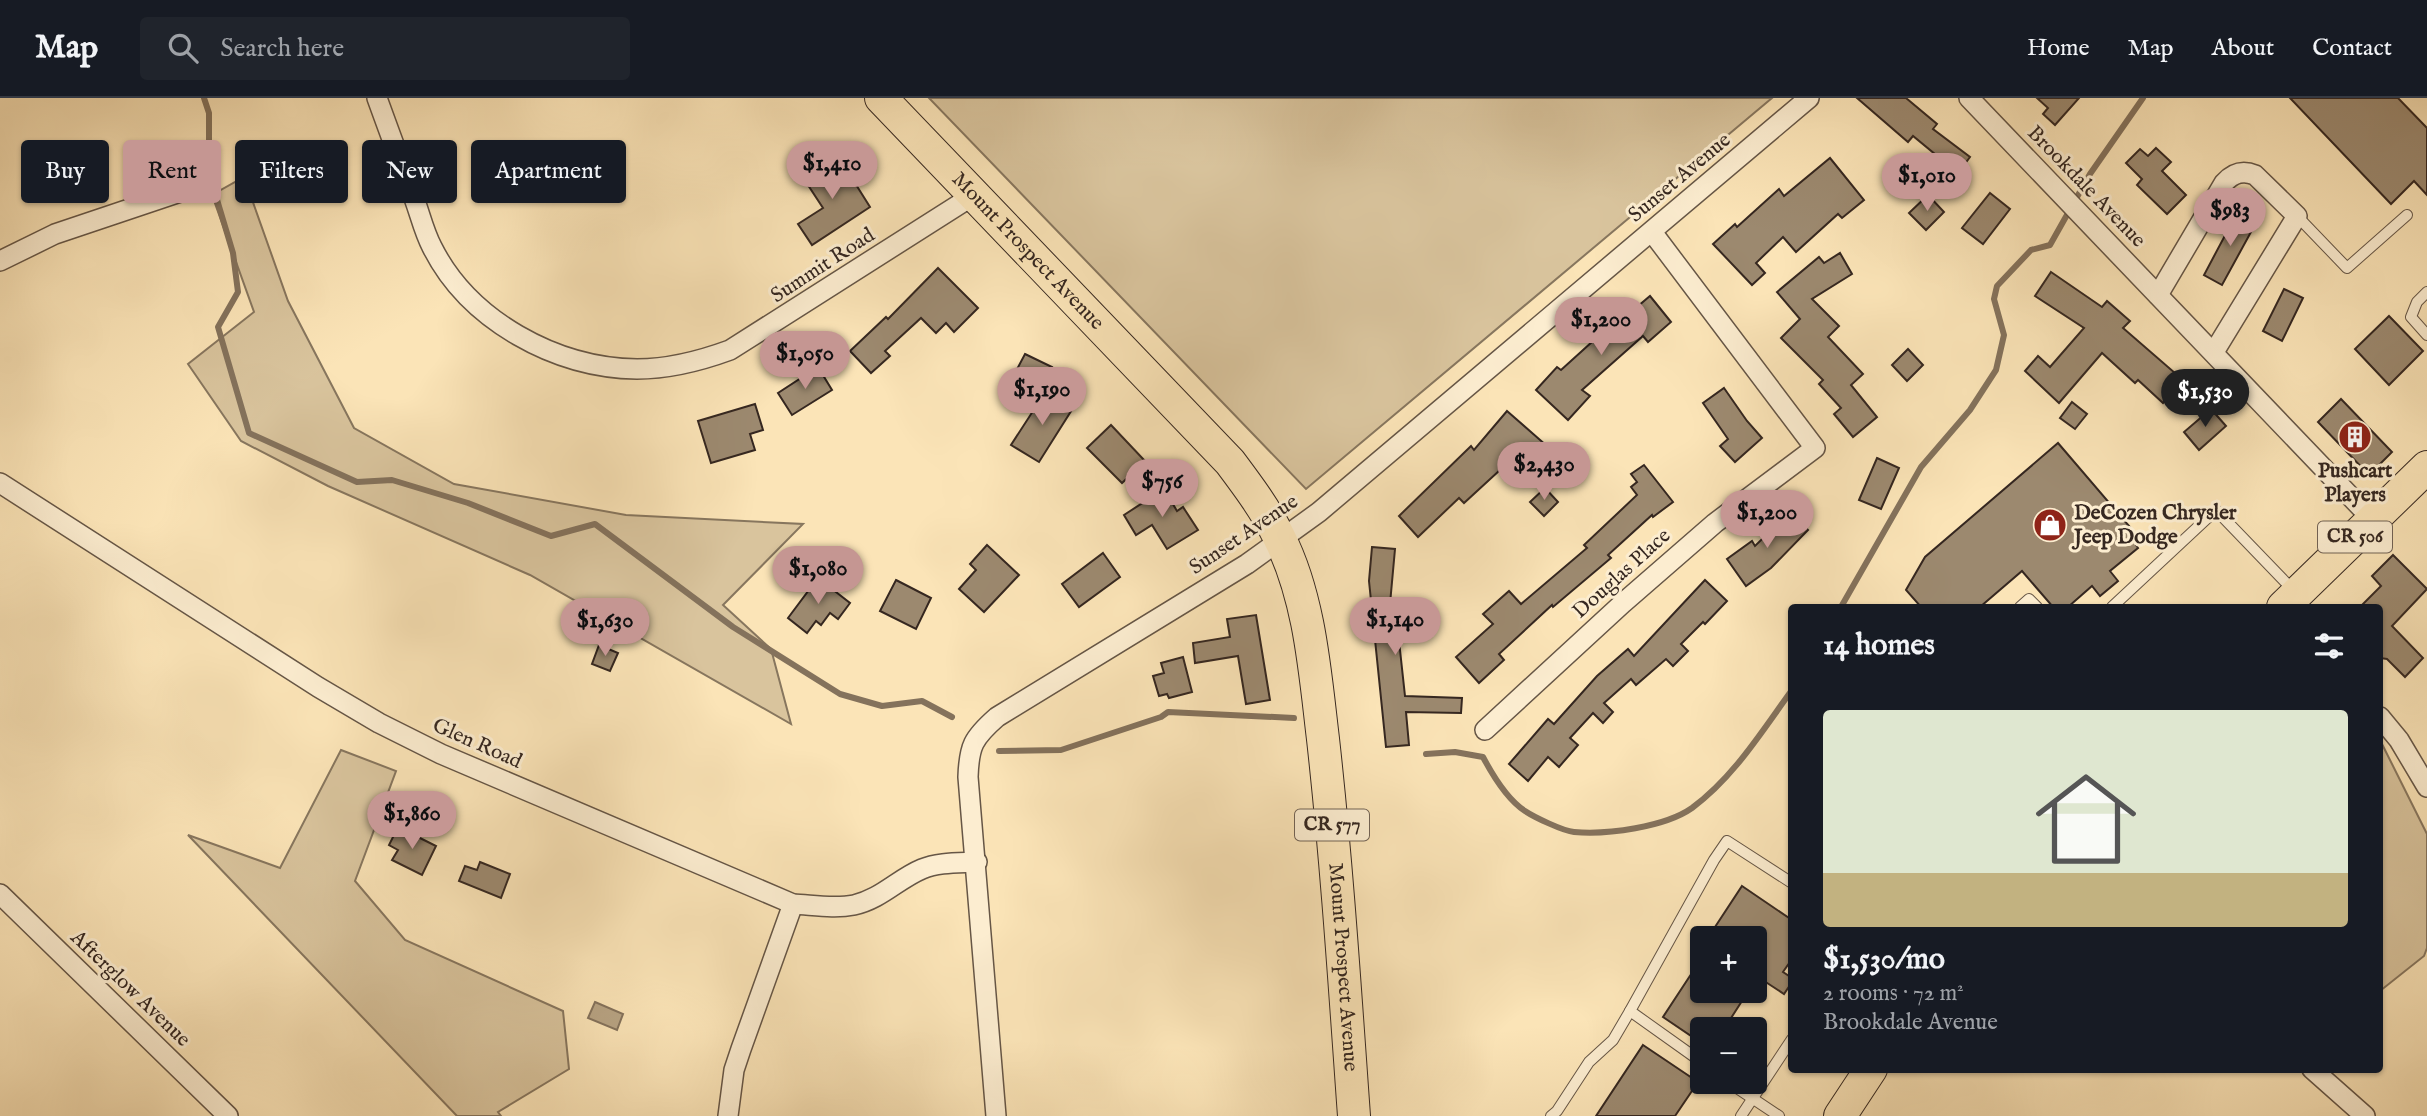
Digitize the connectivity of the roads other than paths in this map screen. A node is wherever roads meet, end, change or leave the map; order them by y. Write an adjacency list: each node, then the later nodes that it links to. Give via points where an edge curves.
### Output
1 (377, 98): 5 (street, Summit Road, via 432,247 461,288 518,335 564,356 600,365 661,368 730,351)
2 (881, 98): 5 (main road, Mount Prospect Avenue / CR 577)
3 (1809, 98): 9 (street, Sunset Avenue)
4 (1969, 98): 12 (street, Brookdale Avenue)
5 (974, 195): 18 (main road, Mount Prospect Avenue / CR 577, via 1230,461)
6 (147, 203): 10 (street, via 55,234)
7 (2407, 215): 8 (lane, via 2347,268)
8 (2297, 216): 12 (street, via 2255,176 2235,174 2224,183); 14 (street)
9 (1652, 232): 18 (street, Sunset Avenue, via 1319,512); 22 (street, Douglas Place, via 1815,448 1715,523)
10 (0, 261)
11 (2427, 292): 13 (lane, via 2411,317)
12 (2158, 295): 14 (street, Brookdale Avenue)
13 (2427, 335)
14 (2214, 352): 17 (street, Brookdale Avenue)
15 (2427, 467): 17 (main road, CR 506)
16 (0, 482): 27 (street, Glen Road, via 379,723)
17 (2373, 520): 19 (main road, CR 506)
18 (1280, 538): 24 (street, Sunset Avenue, via 1247,564 987,726 969,754); 38 (main road, Mount Prospect Avenue / CR 577, via 1296,580 1315,671 1334,835)
19 (2290, 600): 20 (lane, via 2216,510)
20 (2115, 604)
21 (2383, 721): 23 (street)
22 (1485, 730)
23 (2427, 787)
24 (977, 862): 27 (street, Glen Road, via 933,865 877,897 853,905); 37 (street, Sunset Avenue)
25 (1788, 880): 28 (lane, via 1727,841)
26 (0, 894): 35 (street, Afterglow Avenue)
27 (793, 904): 36 (street, via 740,1049)
28 (1630, 1011): 30 (lane); 39 (lane, via 1613,1040 1589,1062)
29 (1788, 1044): 34 (lane)
30 (1690, 1054)
31 (1868, 1073): 42 (main road)
32 (2317, 1073): 43 (street)
33 (1745, 1094): 34 (lane)
34 (1752, 1099): 40 (lane); 41 (lane)
35 (228, 1116)
36 (728, 1116)
37 (996, 1116)
38 (1354, 1116)
39 (1551, 1116)
40 (1741, 1116)
41 (1779, 1116)
42 (1840, 1116)
43 (2365, 1116)

